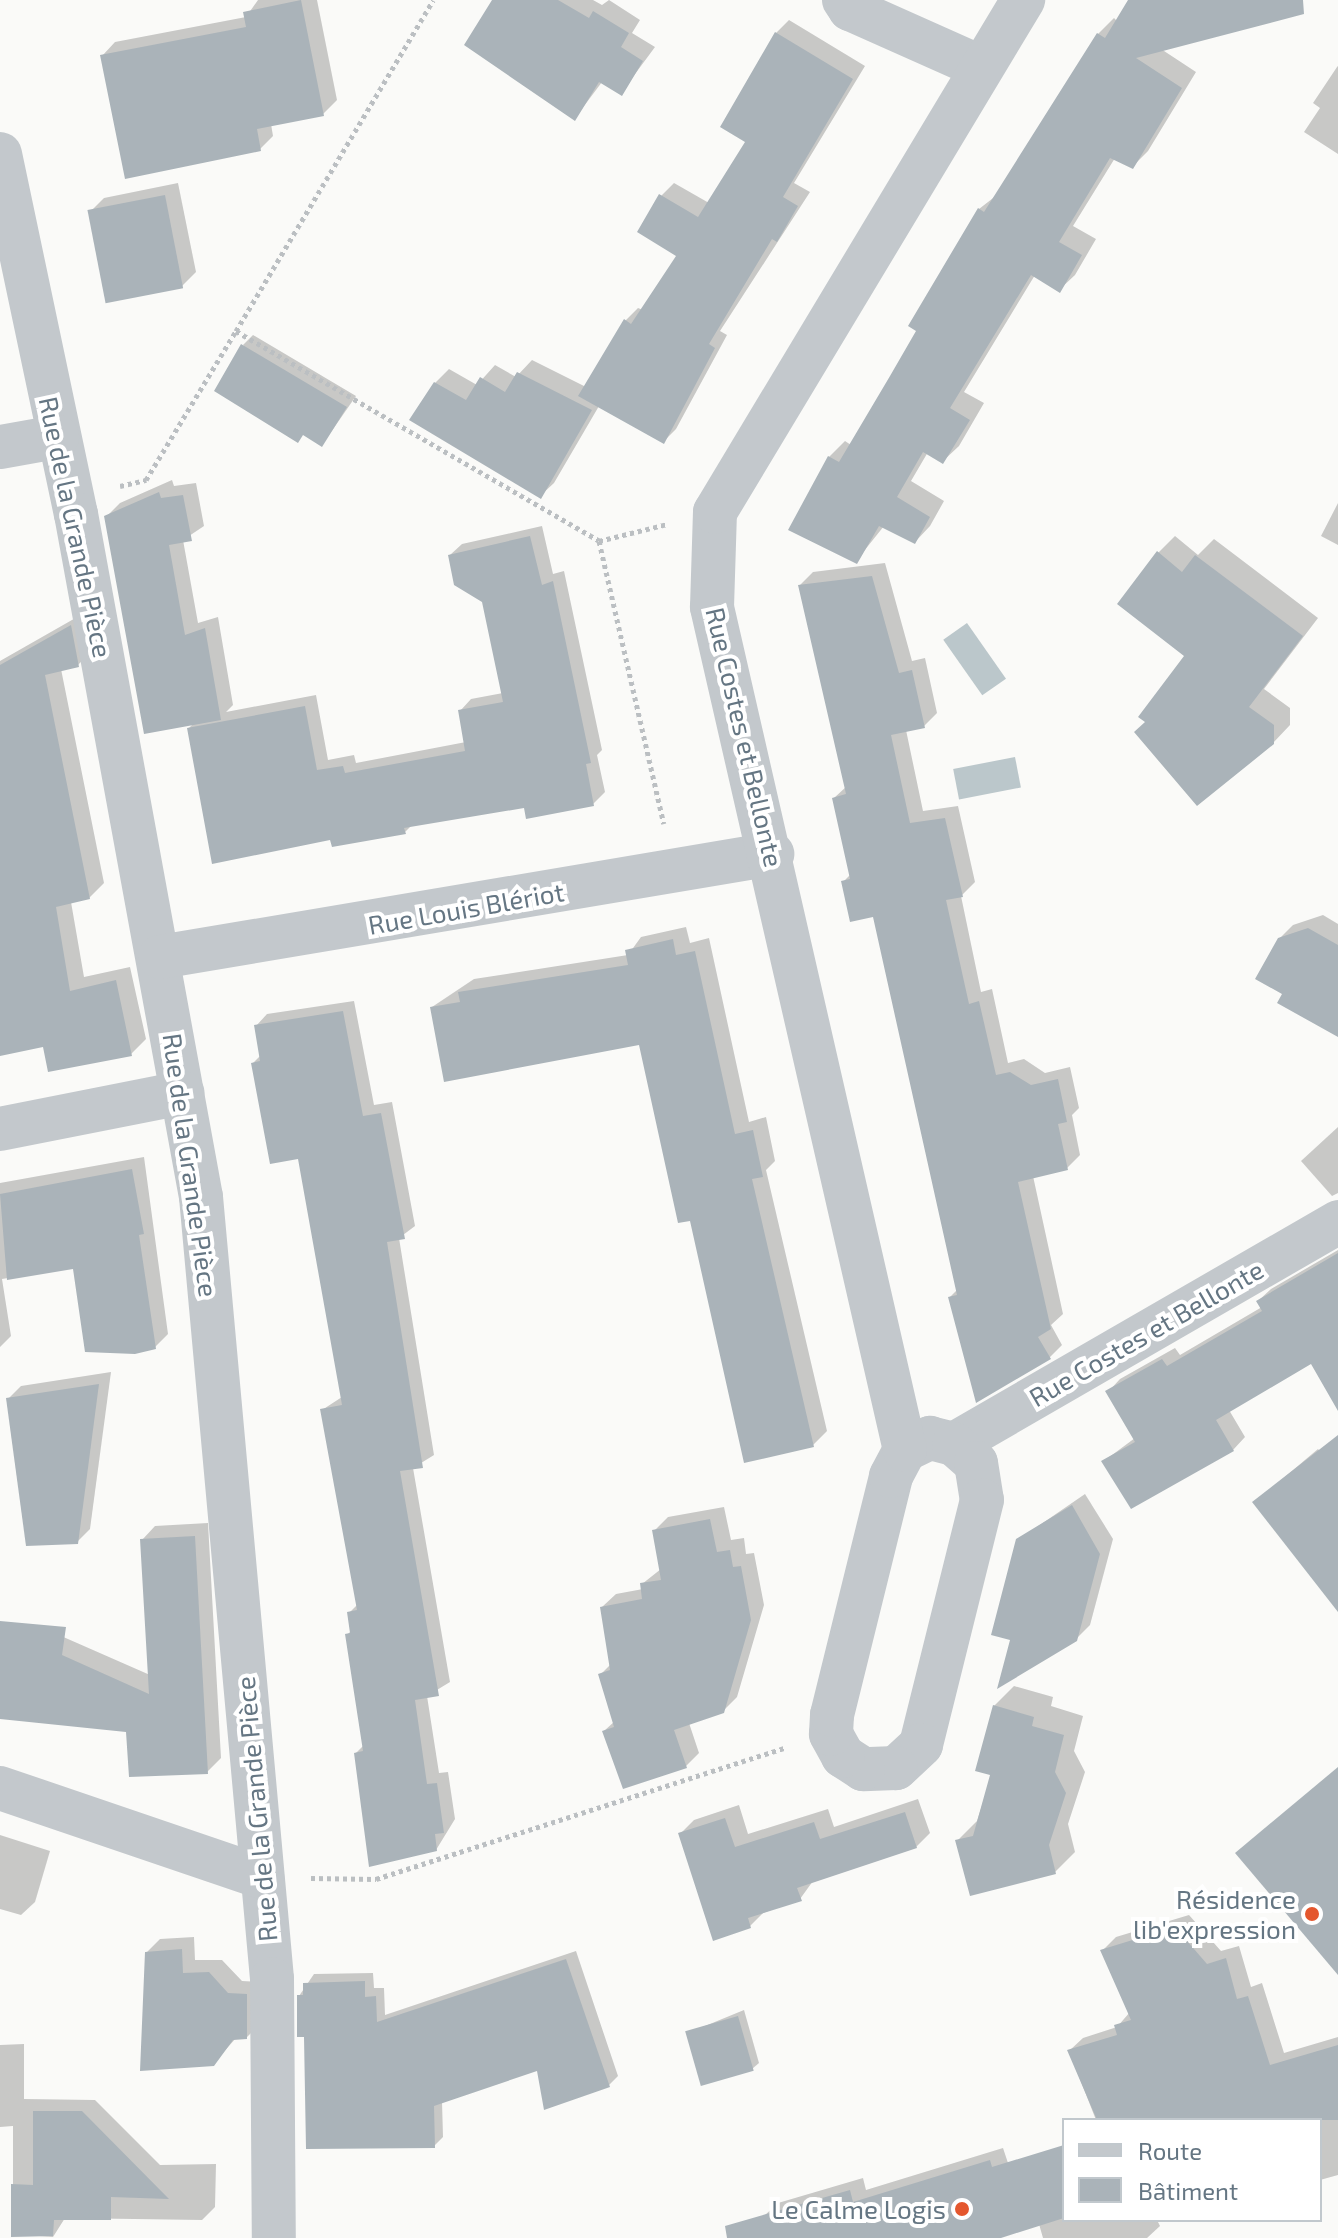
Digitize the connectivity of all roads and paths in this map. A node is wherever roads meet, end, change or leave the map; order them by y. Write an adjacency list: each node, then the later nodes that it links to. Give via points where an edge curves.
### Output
1 (433, 0): 6 (path)
2 (844, 0): 4 (street, via 850,9)
3 (1023, 0): 4 (street, Rue Costes et Bellonte)
4 (980, 67): 10 (street, Rue Costes et Bellonte)
5 (0, 154): 7 (street, Rue de la Grande Pièce)
6 (236, 331): 9 (path, via 146,480); 11 (path)
7 (57, 437): 8 (street); 9 (street, Rue de la Grande Pièce)
8 (0, 447)
9 (73, 498): 14 (street, Rue de la Grande Pièce)
10 (715, 512): 11 (path); 12 (street, Rue Costes et Bellonte, via 712,607)
11 (599, 541): 13 (path)
12 (772, 854): 13 (street, Rue Louis Blériot); 19 (street, Rue Costes et Bellonte)
13 (675, 871): 14 (street, Rue Louis Blériot)
14 (160, 957): 15 (street, Rue de la Grande Pièce)
15 (182, 1093): 16 (street); 22 (street, Rue de la Grande Pièce, via 201,1197)
16 (0, 1129)
17 (1338, 1222): 18 (street, Rue Costes et Bellonte)
18 (954, 1444): 19 (street, Rue Costes et Bellonte, via 930,1438); 20 (street, via 976,1463 982,1500 921,1745 896,1768 863,1769 843,1756)
19 (905, 1450): 20 (street, via 891,1476)
20 (831, 1734): 22 (path, via 376,1879)
21 (0, 1788): 22 (street)
22 (262, 1877): 23 (street, Rue de la Grande Pièce, via 272,1979)
23 (274, 2238)

